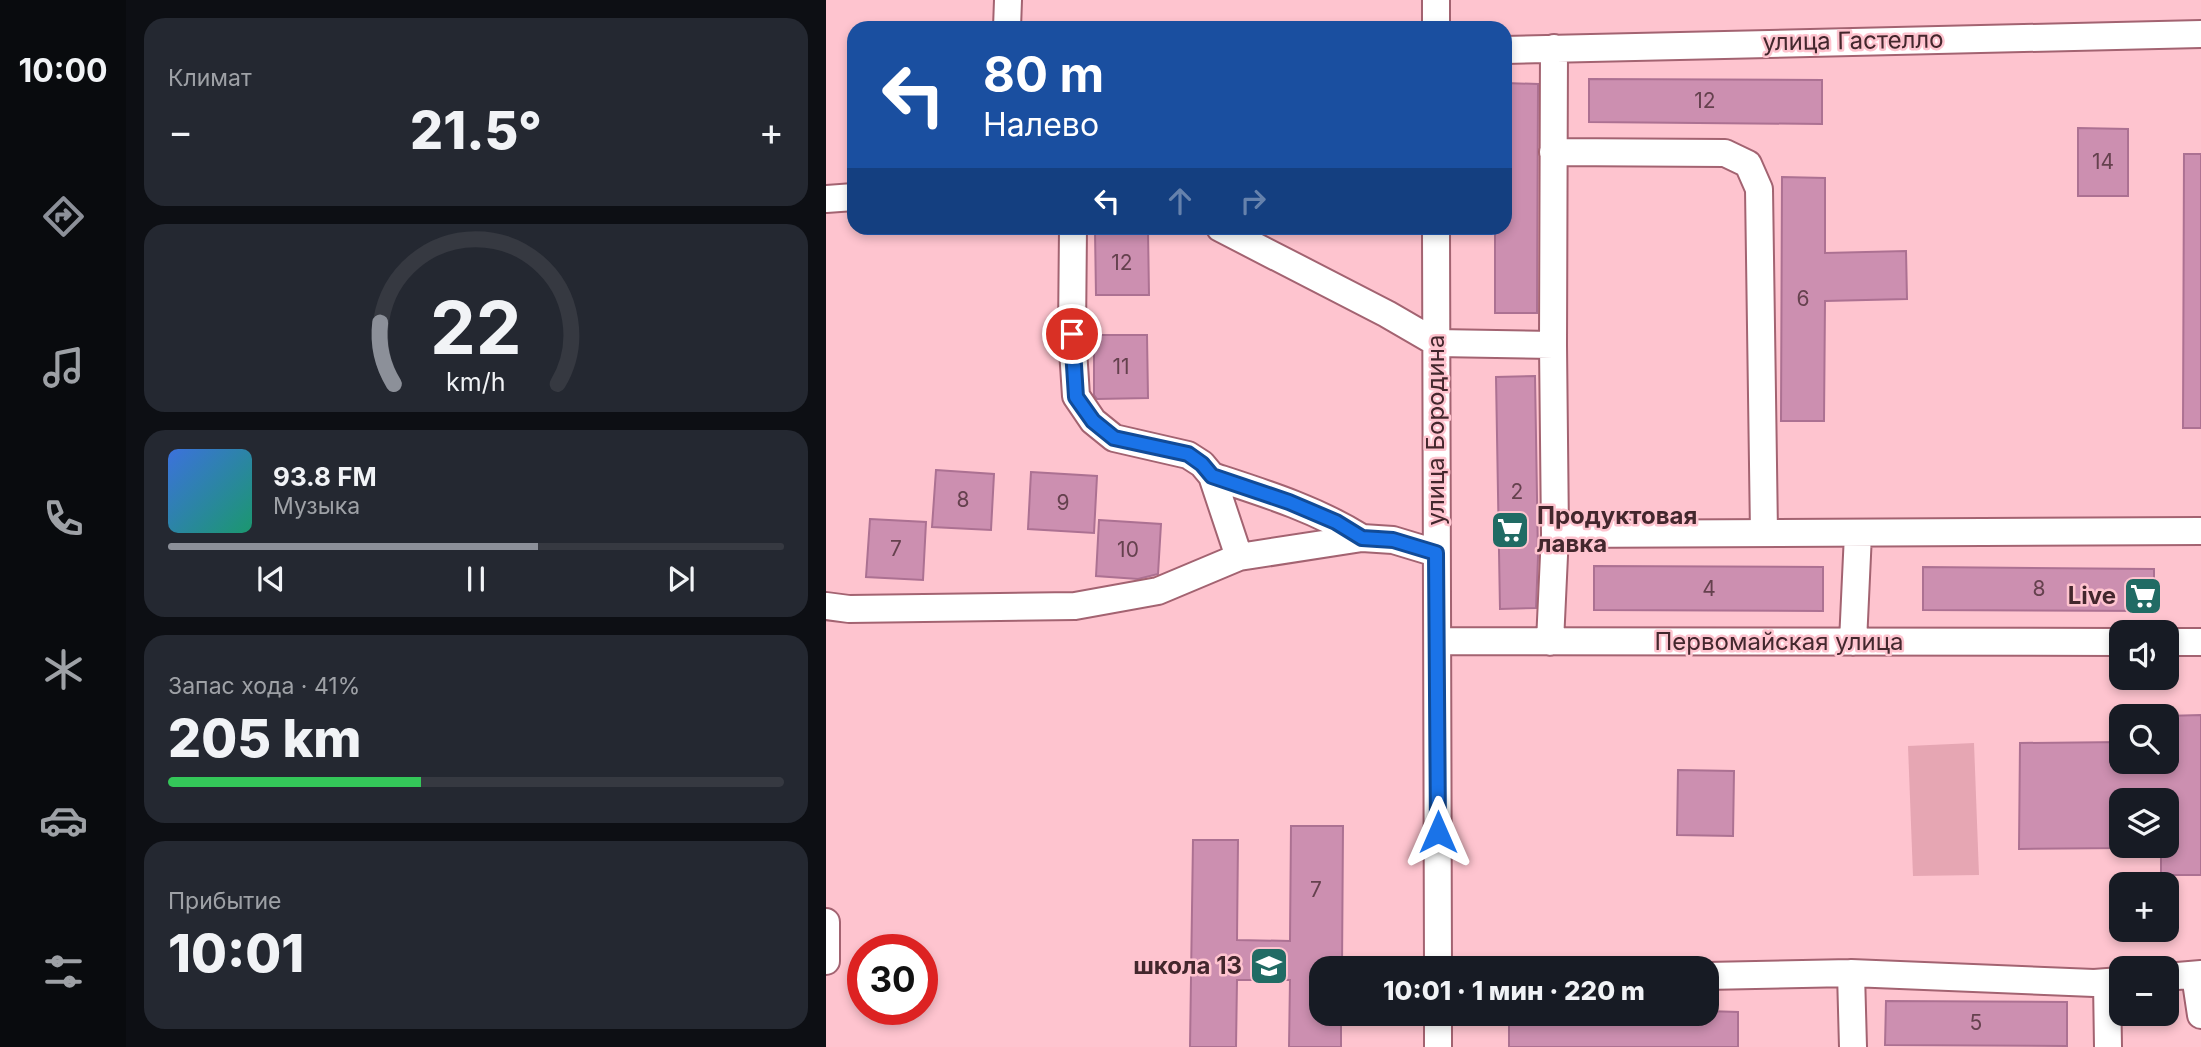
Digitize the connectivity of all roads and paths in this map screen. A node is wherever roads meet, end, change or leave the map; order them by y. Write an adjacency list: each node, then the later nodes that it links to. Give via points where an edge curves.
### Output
1 (1008, 0): 3 (street)
2 (1436, 0): 4 (street)
3 (1007, 21)
4 (1436, 21)
5 (2201, 34): 6 (street, улица Гастелло)
6 (1554, 48): 7 (street, улица Гастелло); 8 (street)
7 (1512, 50)
8 (1553, 152): 15 (street); 18 (street, via 1725,153 1748,164 1759,189)
9 (847, 197): 10 (street)
10 (826, 198)
11 (1073, 235): 16 (street, via 1076,397 1093,421 1114,438 1188,454)
12 (1234, 235): 14 (street)
13 (1436, 235): 14 (street, улица Бородина)
14 (1437, 343): 15 (street); 22 (street, улица Бородина)
15 (1553, 345): 19 (street)
16 (1212, 476): 21 (street, via 1325,517); 23 (street)
17 (2201, 531): 20 (street)
18 (1764, 533): 19 (street); 20 (street)
19 (1555, 534): 28 (street)
20 (1858, 534): 29 (street)
21 (1362, 538): 22 (street, via 1393,540); 23 (street)
22 (1436, 553): 27 (street, улица Бородина)
23 (1239, 557): 24 (street, via 1158,591 1075,606)
24 (826, 606)
25 (2200, 634): 26 (street)
26 (2179, 639)
27 (1438, 642): 28 (street, Первомайская улица); 32 (street, улица Бородина)
28 (1550, 642): 29 (street, Первомайская улица)
29 (1853, 642): 30 (street, Первомайская улица)
30 (2109, 642)
31 (826, 922): 33 (street)
32 (1438, 956)
33 (826, 961)
34 (1852, 973): 36 (street); 38 (street); 43 (street)
35 (2198, 975): 37 (street); 39 (street)
36 (1719, 976)
37 (2179, 976)
38 (2109, 981)
39 (2201, 1015)
40 (1438, 1026): 42 (street)
41 (2110, 1026): 44 (street)
42 (1438, 1047)
43 (1853, 1047)
44 (2108, 1047)

